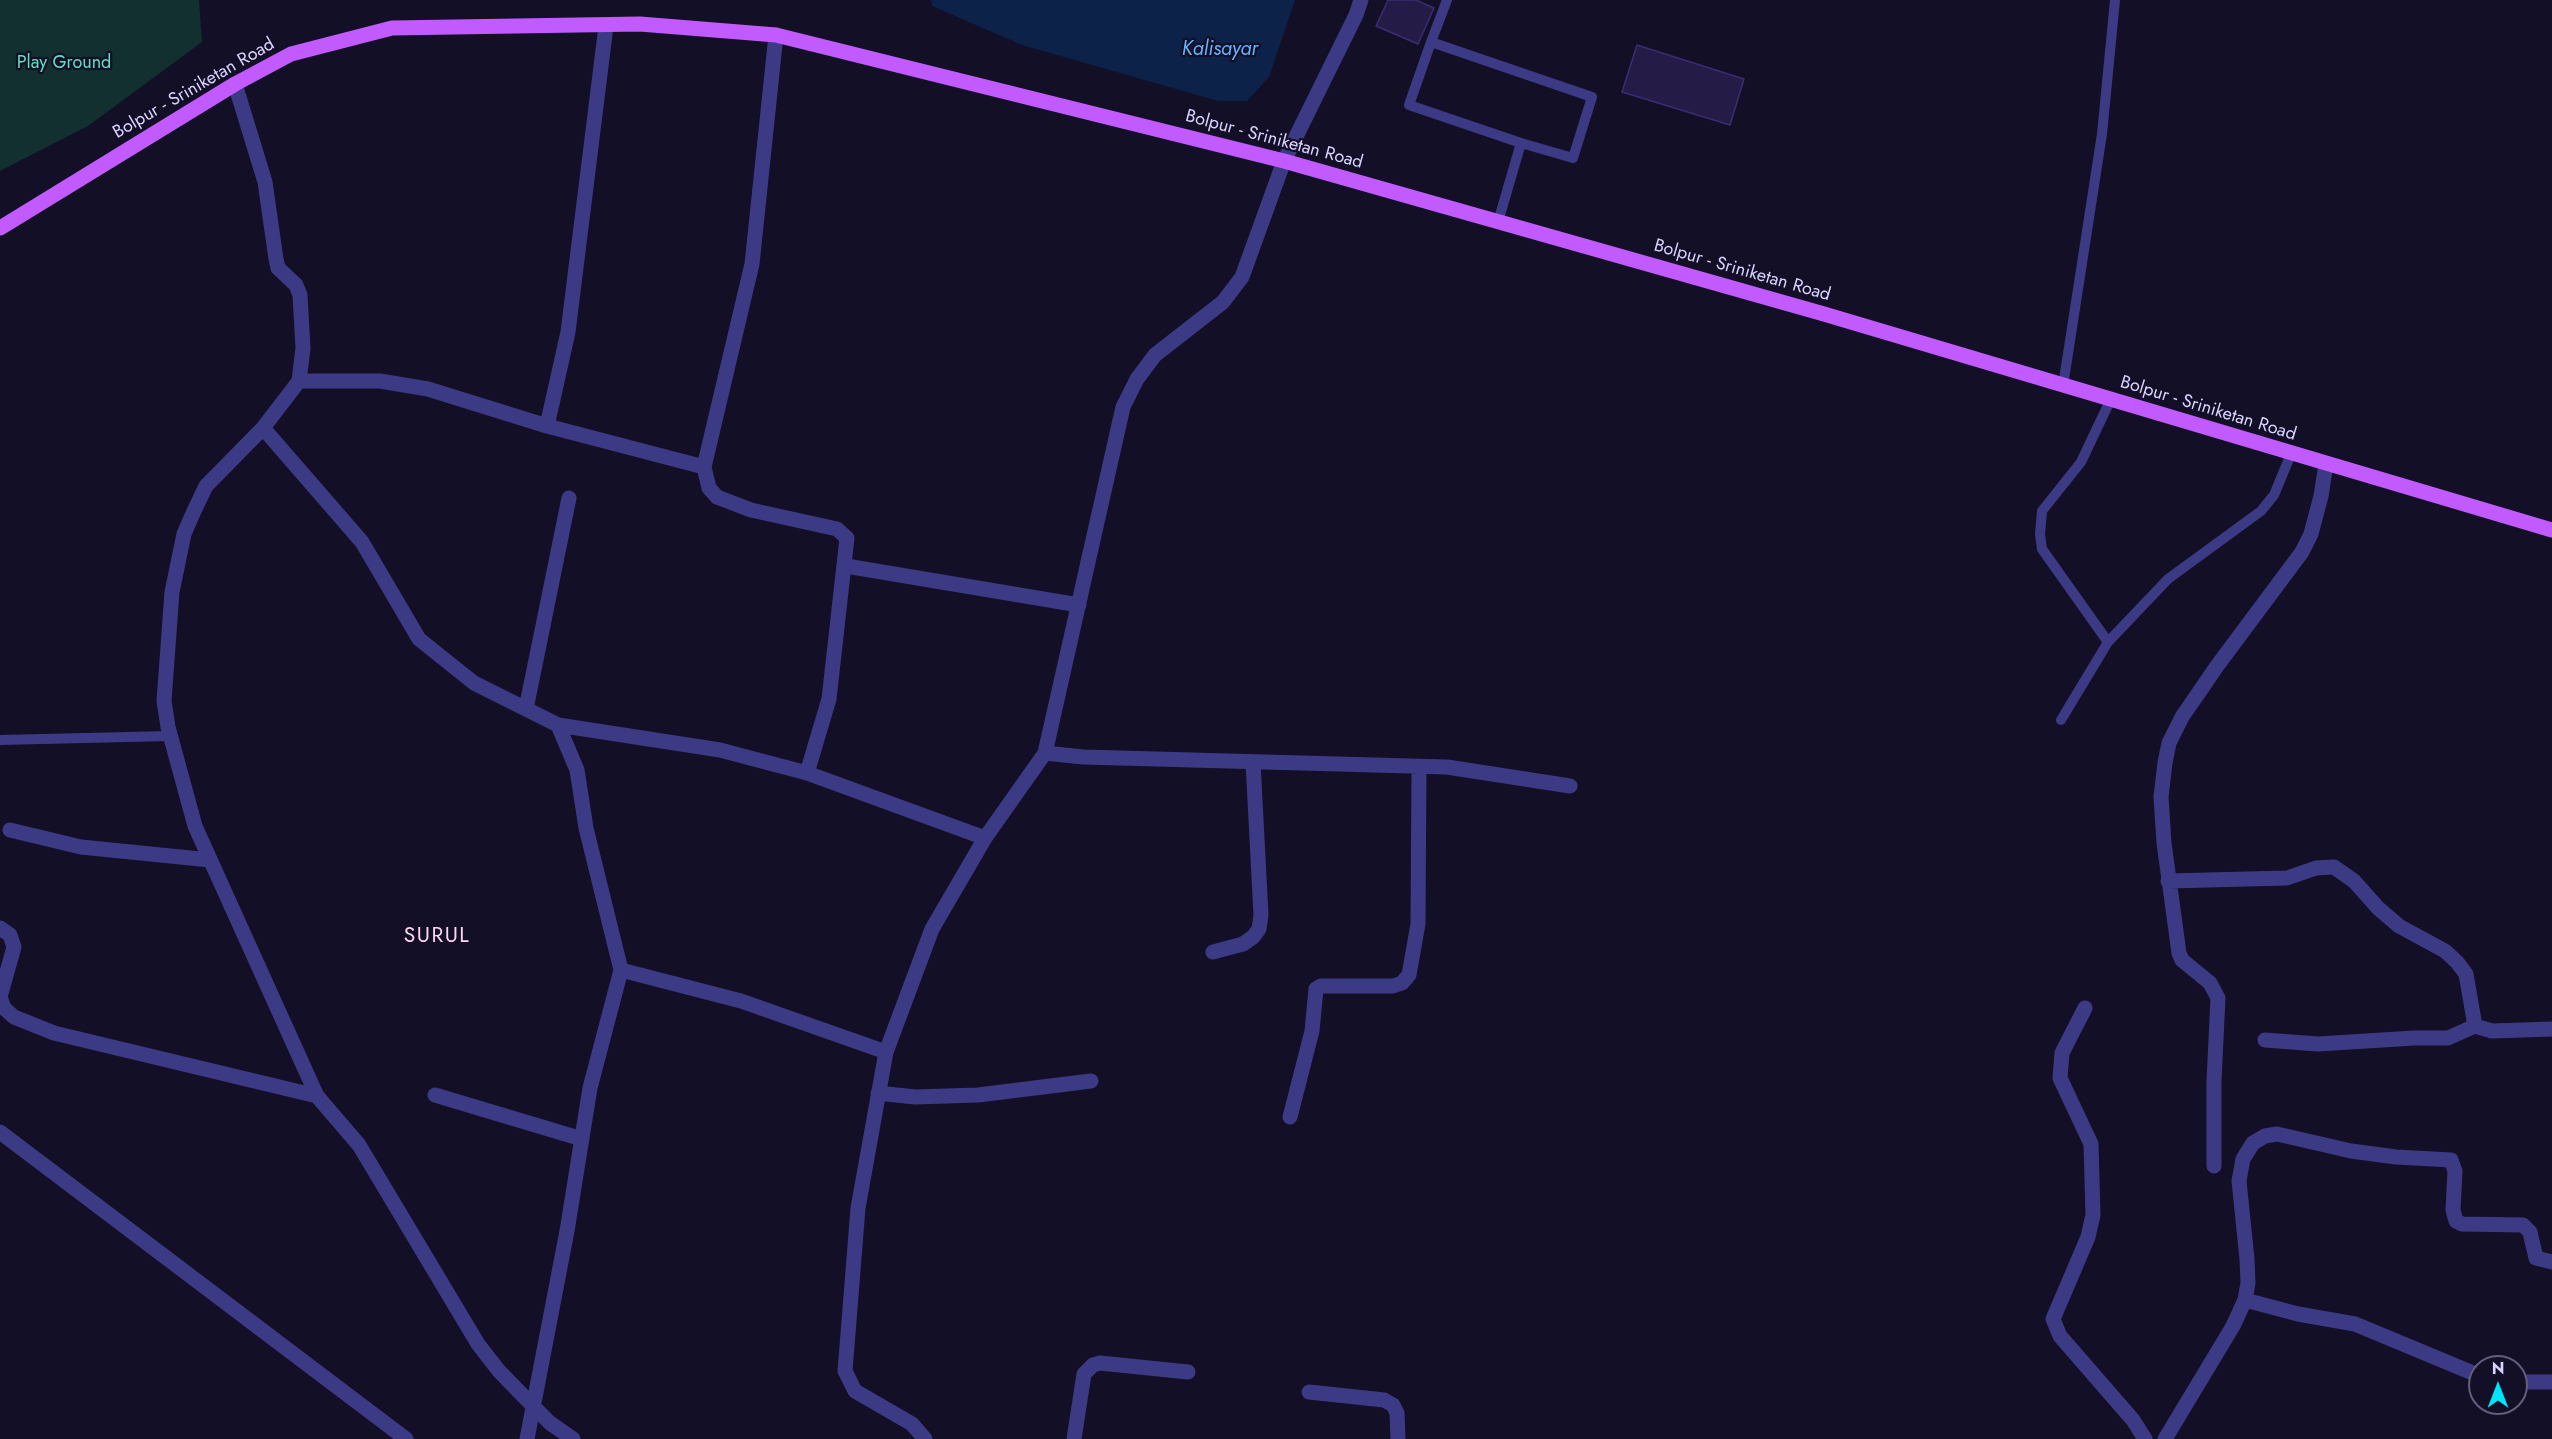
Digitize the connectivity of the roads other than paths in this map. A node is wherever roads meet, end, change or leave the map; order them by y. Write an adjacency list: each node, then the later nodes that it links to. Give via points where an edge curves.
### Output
1 (1360, 0): 9 (street)
2 (1447, 0): 6 (lane)
3 (2115, 0): 13 (lane, via 2102,134)
4 (606, 26): 5 (main road, Bolpur - Sriniketan Road, via 640,24); 7 (main road, Bolpur - Sriniketan Road, via 392,28 291,54); 15 (street, via 568,332)
5 (776, 35): 9 (main road, Bolpur - Sriniketan Road); 19 (street, via 752,264)
6 (1431, 42): 8 (lane, via 1409,105); 8 (lane, via 1592,97 1573,158)
7 (235, 84): 11 (main road, Bolpur - Sriniketan Road); 12 (street, via 265,182 278,267 296,285 300,296 303,348)
8 (1521, 143): 10 (lane)
9 (1284, 161): 10 (main road, Bolpur - Sriniketan Road); 23 (street, via 1242,277 1223,302 1155,356 1137,379 1124,407)
10 (1498, 222): 13 (main road, Bolpur - Sriniketan Road)
11 (0, 228)
12 (299, 381): 15 (street, via 380,381 428,389); 16 (street)
13 (2063, 386): 14 (main road, Bolpur - Sriniketan Road)
14 (2110, 400): 17 (main road, Bolpur - Sriniketan Road); 24 (lane, via 2081,462 2042,511 2040,534 2042,549)
15 (548, 426): 19 (street)
16 (263, 428): 25 (street, via 362,542 419,639 474,683); 28 (street, via 206,486 184,534 167,629 164,700)
17 (2291, 454): 18 (main road, Bolpur - Sriniketan Road); 24 (lane, via 2274,495 2261,511 2168,579)
18 (2326, 464): 21 (main road, Bolpur - Sriniketan Road); 38 (street, via 2316,515 2302,552 2217,666 2169,743 2162,797)
19 (704, 467): 22 (street, via 709,488 717,497 751,510 841,531 848,543)
20 (568, 498): 25 (street)
21 (2552, 530)
22 (846, 566): 23 (street); 33 (street, via 829,699)
23 (1078, 605): 30 (street)
24 (2108, 642): 26 (lane)
25 (526, 709): 27 (street)
26 (2061, 720)
27 (558, 725): 33 (street, via 720,750); 41 (street, via 577,770 586,828)
28 (170, 736): 29 (lane); 37 (street, via 195,826)
29 (0, 740)
30 (1045, 753): 31 (street); 36 (street)
31 (1252, 762): 32 (street); 40 (street, via 1259,929 1243,944)
32 (1419, 767): 34 (street, via 1447,767); 51 (street, via 1418,924 1409,975 1393,986 1316,989 1312,1031)
33 (807, 772): 36 (street)
34 (1570, 786)
35 (10, 830): 37 (street, via 81,847)
36 (985, 838): 46 (street, via 932,929)
37 (210, 860): 50 (street)
38 (2168, 881): 43 (street, via 2287,878 2316,868 2334,867 2354,881 2398,926 2445,951 2457,962 2466,974); 54 (street, via 2179,953 2210,983 2218,998)
39 (0, 928): 50 (street, via 10,935 14,947 0,996 3,1008 14,1017 54,1033)
40 (1213, 952)
41 (621, 970): 46 (street, via 741,1001); 53 (street, via 590,1088)
42 (2085, 1008): 69 (street, via 2062,1053 2060,1078 2091,1144 2093,1215 2088,1237 2053,1319 2060,1336)
43 (2475, 1026): 44 (street, via 2492,1031); 45 (street, via 2448,1038 2318,1044)
44 (2552, 1029)
45 (2265, 1040)
46 (886, 1052): 48 (street)
47 (1091, 1081): 48 (street, via 978,1095 915,1097)
48 (879, 1093): 66 (street, via 852,1256 845,1371 855,1391 912,1424)
49 (435, 1095): 53 (street)
50 (317, 1096): 62 (street, via 359,1145 478,1344)
51 (1290, 1117)
52 (0, 1132): 63 (street)
53 (582, 1139): 62 (street)
54 (2214, 1166)
55 (2552, 1262): 56 (street, via 2536,1258 2530,1232 2523,1225 2456,1221 2455,1171 2451,1160 2371,1154 2271,1135 2253,1143 2243,1159 2239,1181 2247,1259)
56 (2245, 1300): 57 (street, via 2355,1323); 70 (street)
57 (2468, 1371)
58 (1188, 1372): 67 (street, via 1093,1365 1084,1374)
59 (2528, 1382): 60 (street)
60 (2552, 1382)
61 (1309, 1392): 68 (street, via 1384,1400 1397,1413)
62 (534, 1407): 64 (street); 65 (street)
63 (406, 1439)
64 (527, 1439)
65 (573, 1439)
66 (925, 1439)
67 (1074, 1439)
68 (1398, 1439)
69 (2145, 1439)
70 (2165, 1439)

